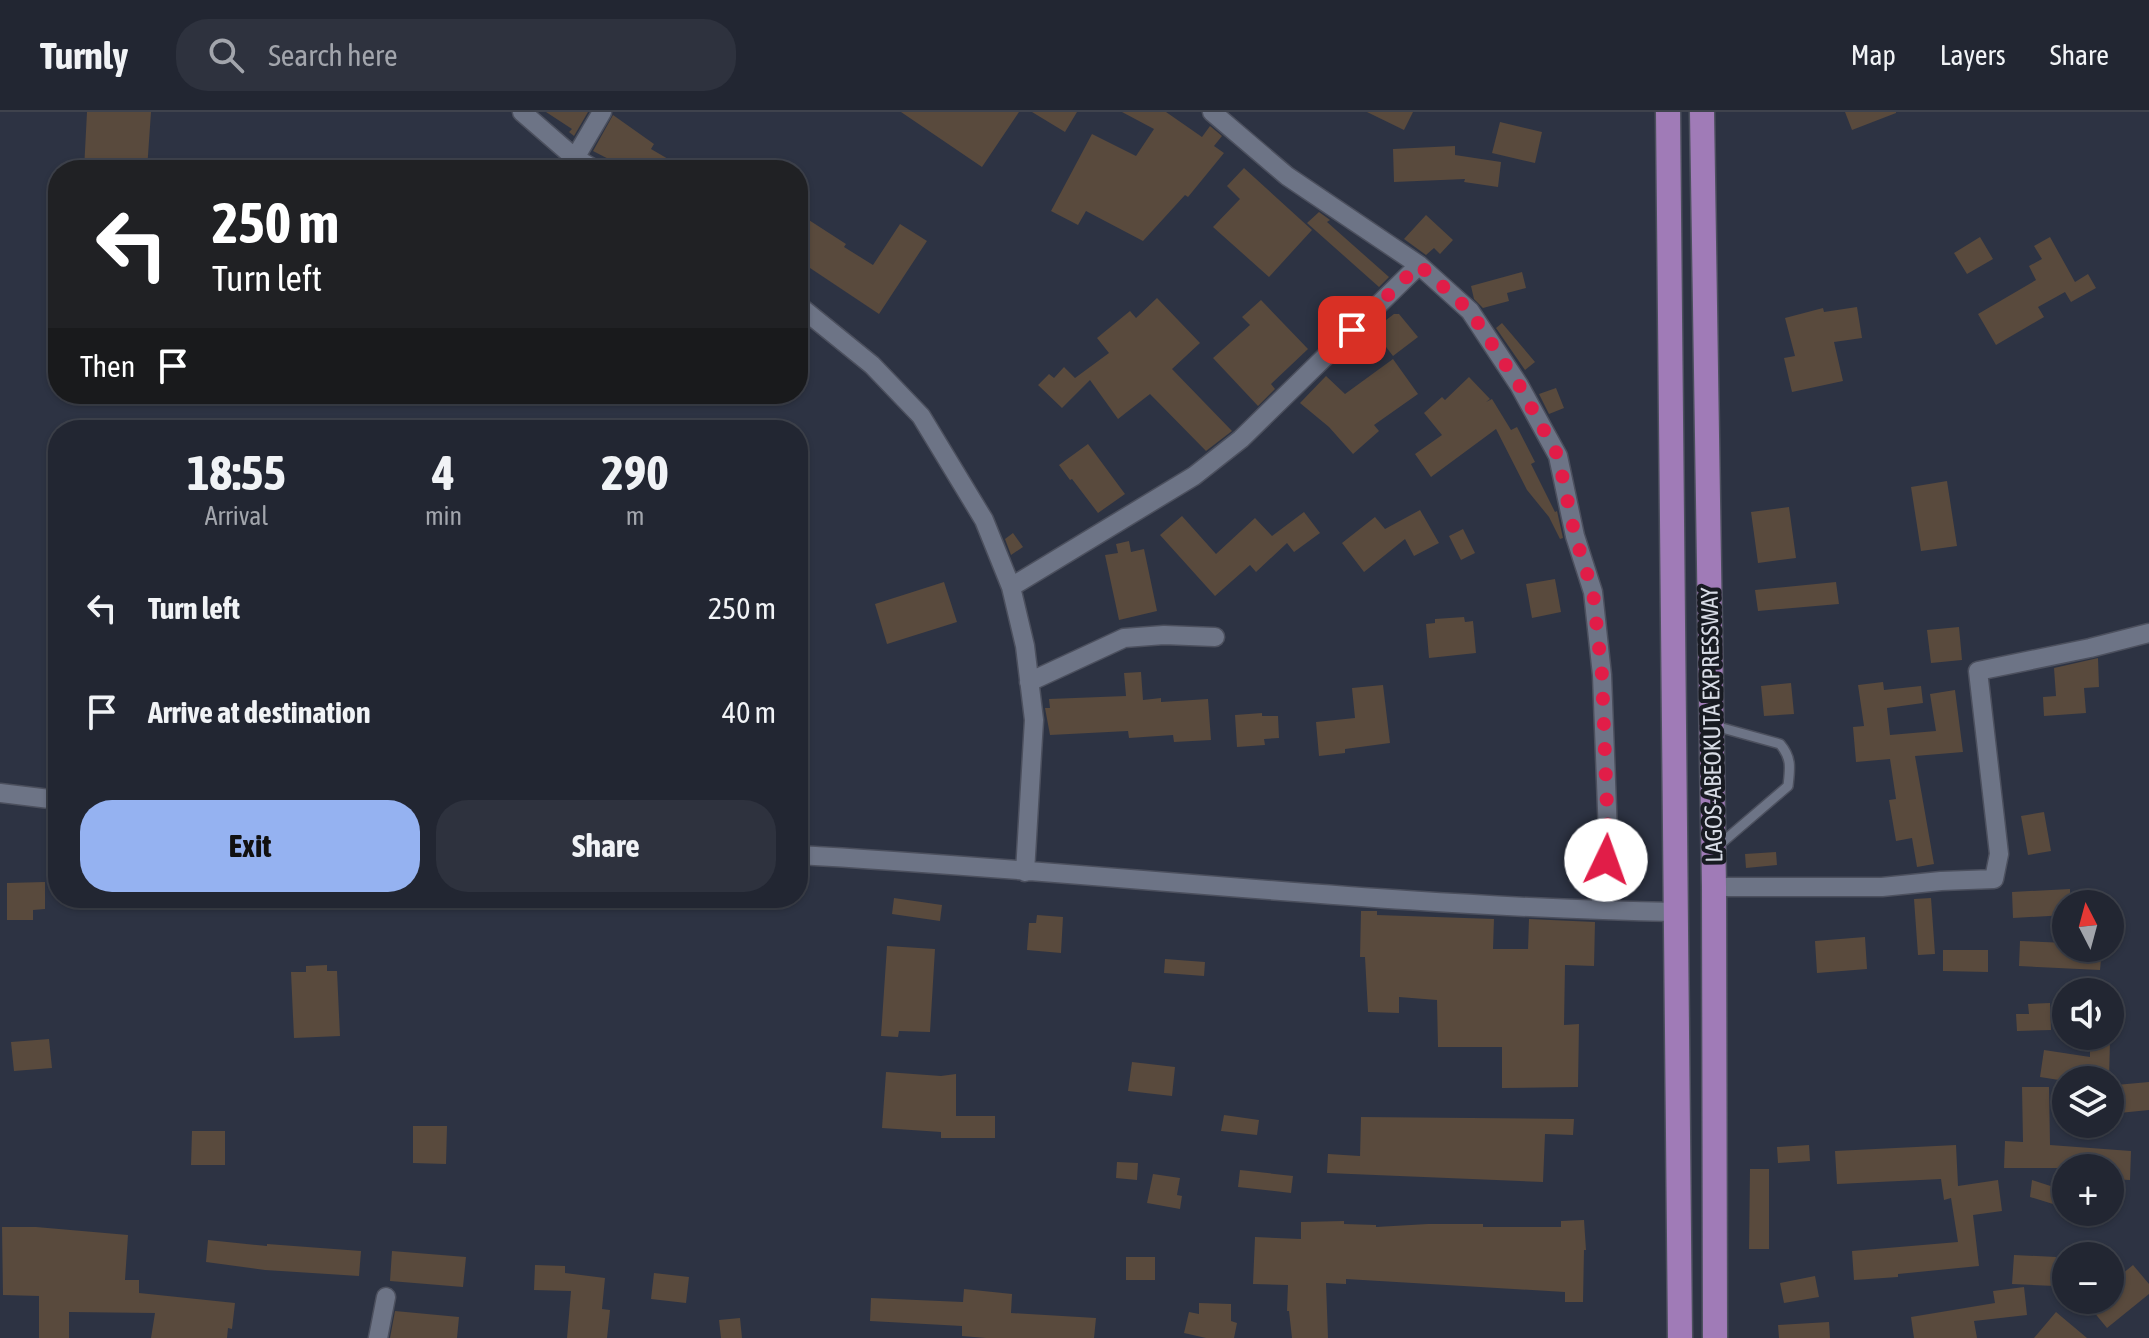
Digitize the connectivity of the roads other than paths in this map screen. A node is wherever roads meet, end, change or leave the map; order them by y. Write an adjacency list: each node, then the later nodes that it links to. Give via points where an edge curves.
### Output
1 (522, 112): 6 (street)
2 (602, 112): 6 (street)
3 (1212, 112): 8 (street, via 1287,176)
4 (1668, 112): 22 (highway, LAGOS-ABEOKUTA EXPRESSWAY)
5 (1702, 112): 14 (highway, LAGOS-ABEOKUTA EXPRESSWAY)
6 (575, 158): 7 (street)
7 (578, 160)
8 (1419, 265): 10 (street, via 1241,439 1194,476); 21 (street, via 1470,311 1558,456 1593,592 1602,675 1608,835)
9 (808, 313): 10 (street, via 872,365 921,416 984,520)
10 (1011, 587): 13 (street)
11 (2149, 633): 20 (street, via 1978,671 1999,854 1994,879 1882,887)
12 (1215, 637): 13 (street, via 1124,638)
13 (1029, 682): 19 (street, via 1034,720)
14 (1712, 726): 17 (highway, LAGOS-ABEOKUTA EXPRESSWAY); 17 (lane, via 1780,744 1791,764 1788,786)
15 (0, 793): 16 (street)
16 (48, 799)
17 (1714, 850): 20 (highway, LAGOS-ABEOKUTA EXPRESSWAY)
18 (808, 856): 19 (street)
19 (1025, 872): 21 (street)
20 (1714, 887): 26 (highway, LAGOS-ABEOKUTA EXPRESSWAY)
21 (1600, 910): 22 (street)
22 (1677, 912): 25 (highway, LAGOS-ABEOKUTA EXPRESSWAY)
23 (386, 1297): 24 (street)
24 (378, 1338)
25 (1680, 1338)
26 (1715, 1338)

